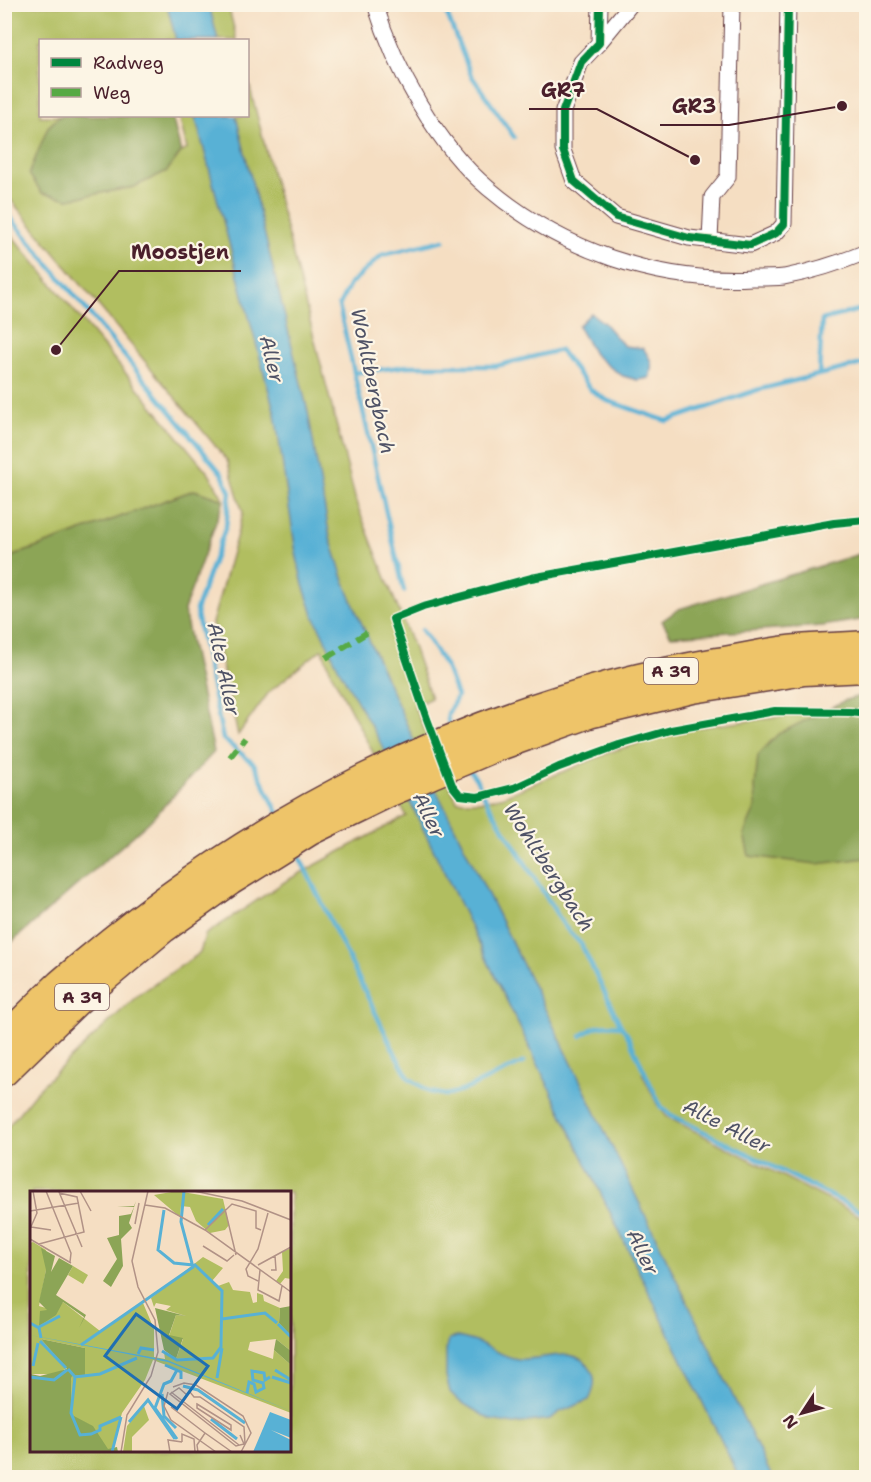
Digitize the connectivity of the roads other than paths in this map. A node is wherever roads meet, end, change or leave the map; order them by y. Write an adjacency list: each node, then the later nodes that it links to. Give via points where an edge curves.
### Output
1 (375, 4): 8 (street, via 406,81 436,129 488,188 533,222 616,261 668,274 730,279 784,277)
2 (600, 4): 6 (street)
3 (631, 4): 6 (street)
4 (732, 4): 7 (street, via 728,177 712,197)
5 (788, 4): 7 (street, via 784,224 776,233 750,245)
6 (599, 43): 7 (street, via 581,62 563,111 563,150 574,181 616,218)
7 (710, 240)
8 (867, 252)
9 (867, 645): 11 (highway, A 39, via 796,649 684,668 584,691)
10 (867, 668): 11 (highway, A 39, via 804,671 693,689)
11 (487, 737): 12 (highway, A 39, via 390,792 310,831 230,881)
12 (157, 919): 13 (highway, A 39, via 59,985); 14 (highway, A 39)
13 (4, 1039)
14 (4, 1072)

